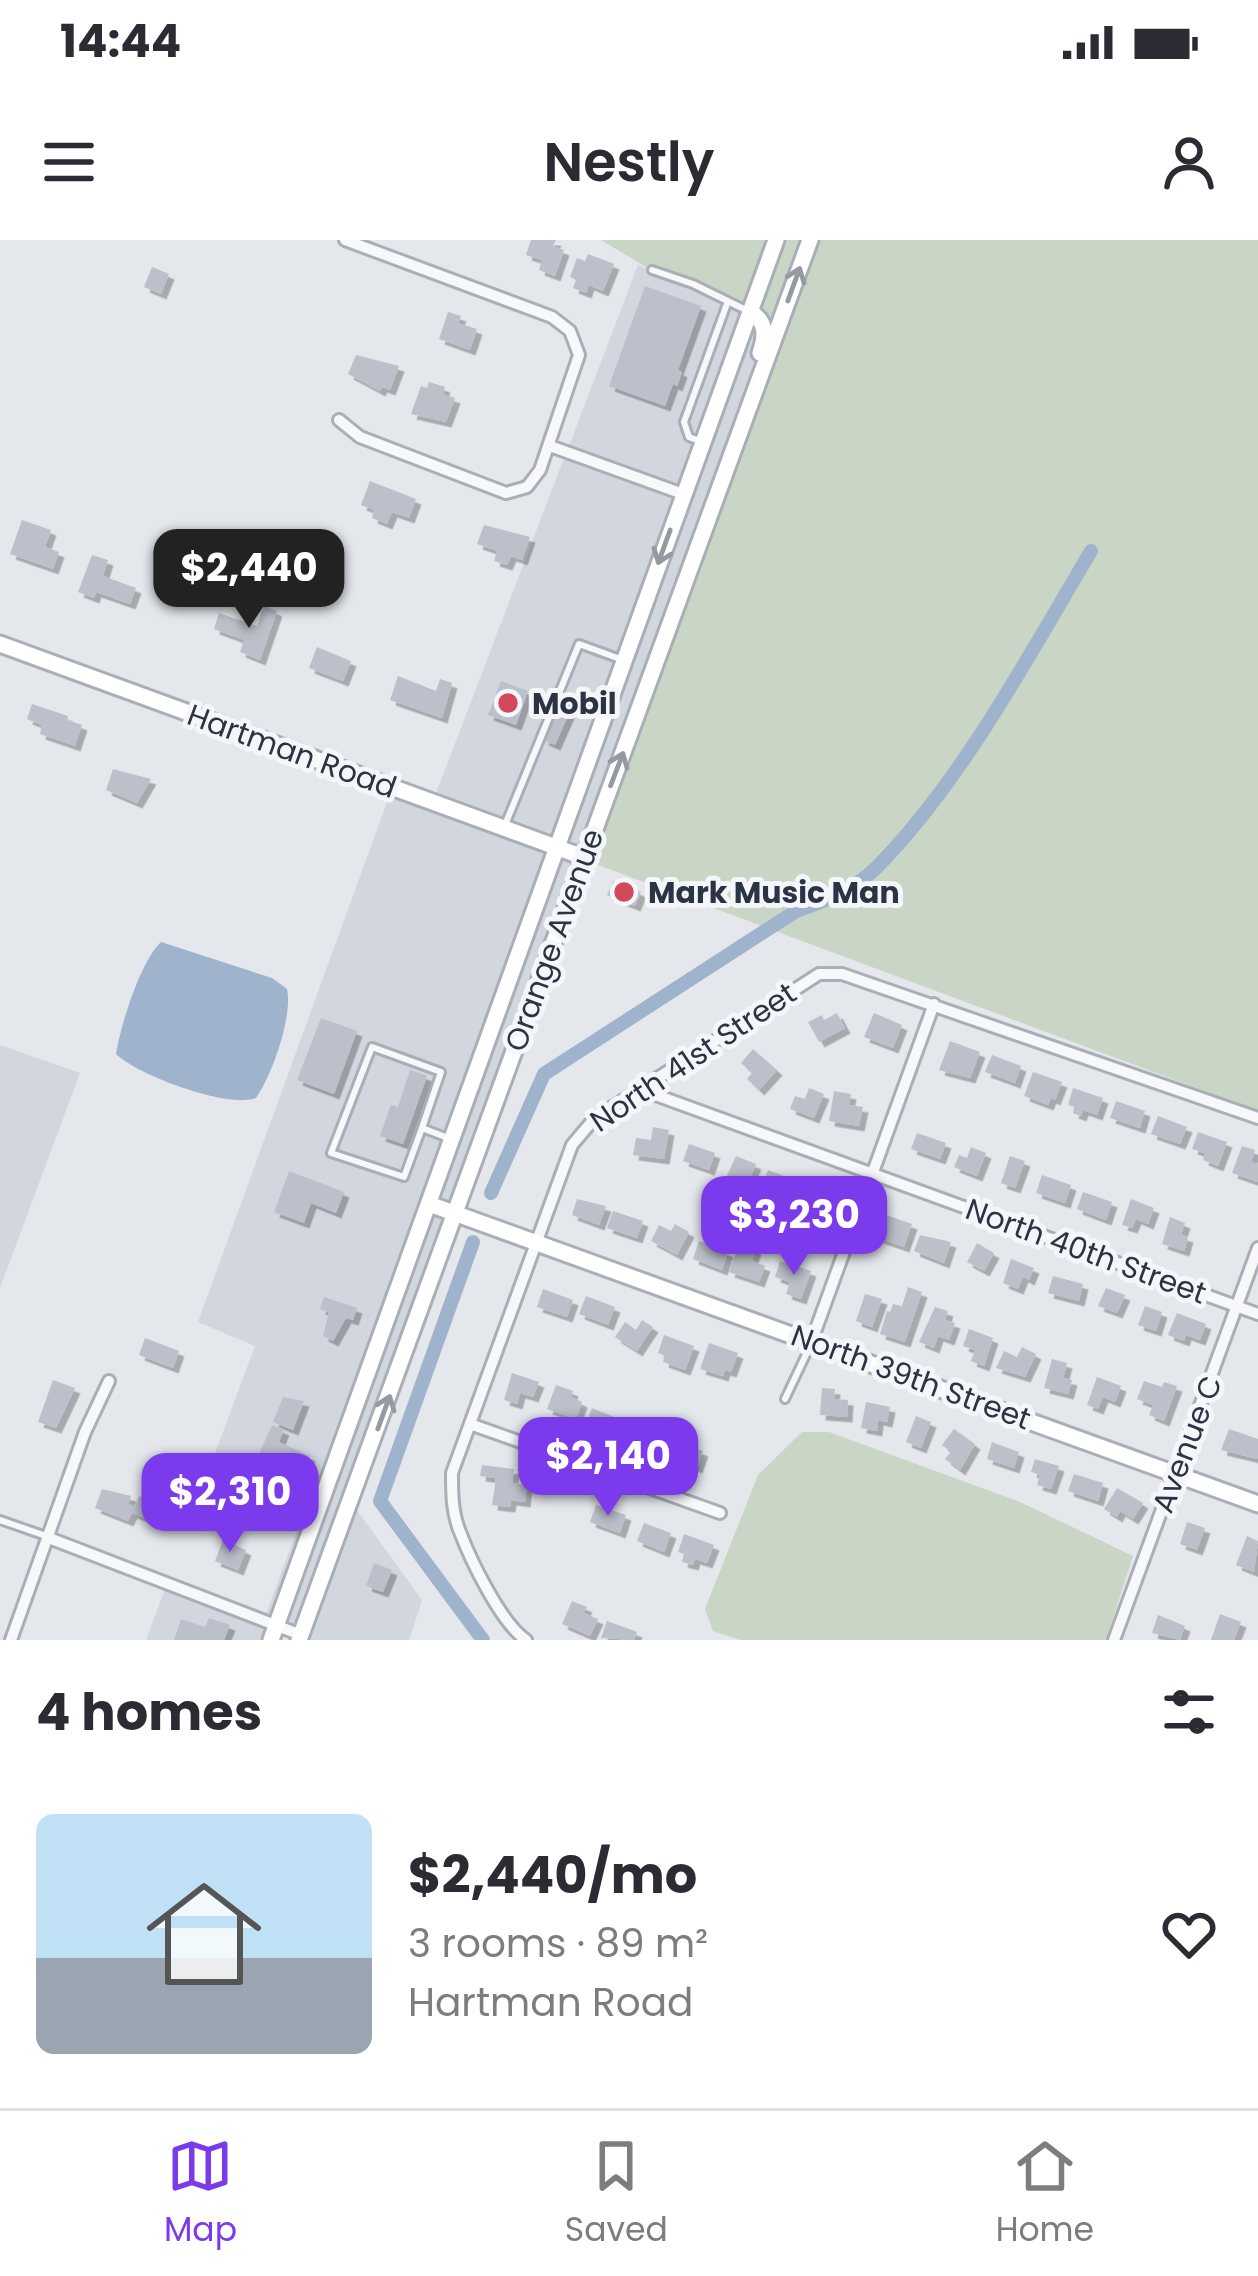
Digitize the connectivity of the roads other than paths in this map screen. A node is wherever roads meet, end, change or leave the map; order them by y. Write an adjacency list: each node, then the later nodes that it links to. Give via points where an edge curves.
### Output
1 (345, 240): 9 (street, via 553,317 570,332 579,355)
2 (776, 240): 6 (main road, Orange Avenue)
3 (810, 240): 10 (main road, Orange Avenue, one-way to 3)
4 (652, 270): 5 (lane)
5 (728, 301): 6 (lane); 8 (lane, via 684,422 686,434)
6 (750, 311): 8 (main road, Orange Avenue); 10 (main road, via 764,341)
7 (339, 420): 9 (street, via 360,437 506,493 527,487)
8 (702, 442): 11 (main road, Orange Avenue)
9 (550, 446): 11 (street)
10 (732, 452): 16 (main road, Orange Avenue, one-way to 10)
11 (683, 494): 13 (main road, Orange Avenue, one-way to 13)
12 (0, 644): 14 (main road, Hartman Road)
13 (623, 660): 14 (lane, via 579,644); 15 (main road, Orange Avenue)
14 (503, 828): 15 (main road, Hartman Road)
15 (555, 847): 16 (main road, Hartman Road); 21 (main road, Orange Avenue)
16 (584, 857): 24 (main road, Orange Avenue)
17 (934, 1004): 18 (street, North 41st Street, via 819,974); 19 (street, North 41st Street); 22 (street)
18 (643, 1090): 22 (street, North 40th Street); 25 (street, North 41st Street, via 594,1119 572,1145)
19 (1258, 1118)
20 (422, 1128): 20 (lane, via 404,1178 332,1153 372,1047 441,1072); 21 (lane)
21 (452, 1139): 23 (main road, Orange Avenue)
22 (873, 1172): 27 (street, North 40th Street); 29 (street)
23 (429, 1204): 24 (main road, North 39th Street); 38 (main road, Orange Avenue)
24 (457, 1214): 25 (main road, North 39th Street); 39 (main road, Orange Avenue, one-way to 24)
25 (535, 1243): 29 (main road, North 39th Street); 32 (street, North 41st Street)
26 (1258, 1248): 27 (street, Avenue C)
27 (1238, 1308): 28 (street, North 40th Street); 33 (street, Avenue C)
28 (1258, 1314)
29 (812, 1340): 31 (lane); 33 (main road, North 39th Street)
30 (109, 1381): 37 (street)
31 (785, 1400)
32 (470, 1424): 35 (street); 41 (street, North 41st Street, via 452,1473 456,1517 510,1627)
33 (1176, 1474): 34 (main road, North 39th Street); 42 (street, Avenue C)
34 (1258, 1504)
35 (720, 1513)
36 (0, 1520): 37 (lane)
37 (50, 1538): 38 (street); 40 (street)
38 (274, 1633): 39 (street)
39 (300, 1637)
40 (11, 1640)
41 (526, 1640)
42 (1114, 1640)

